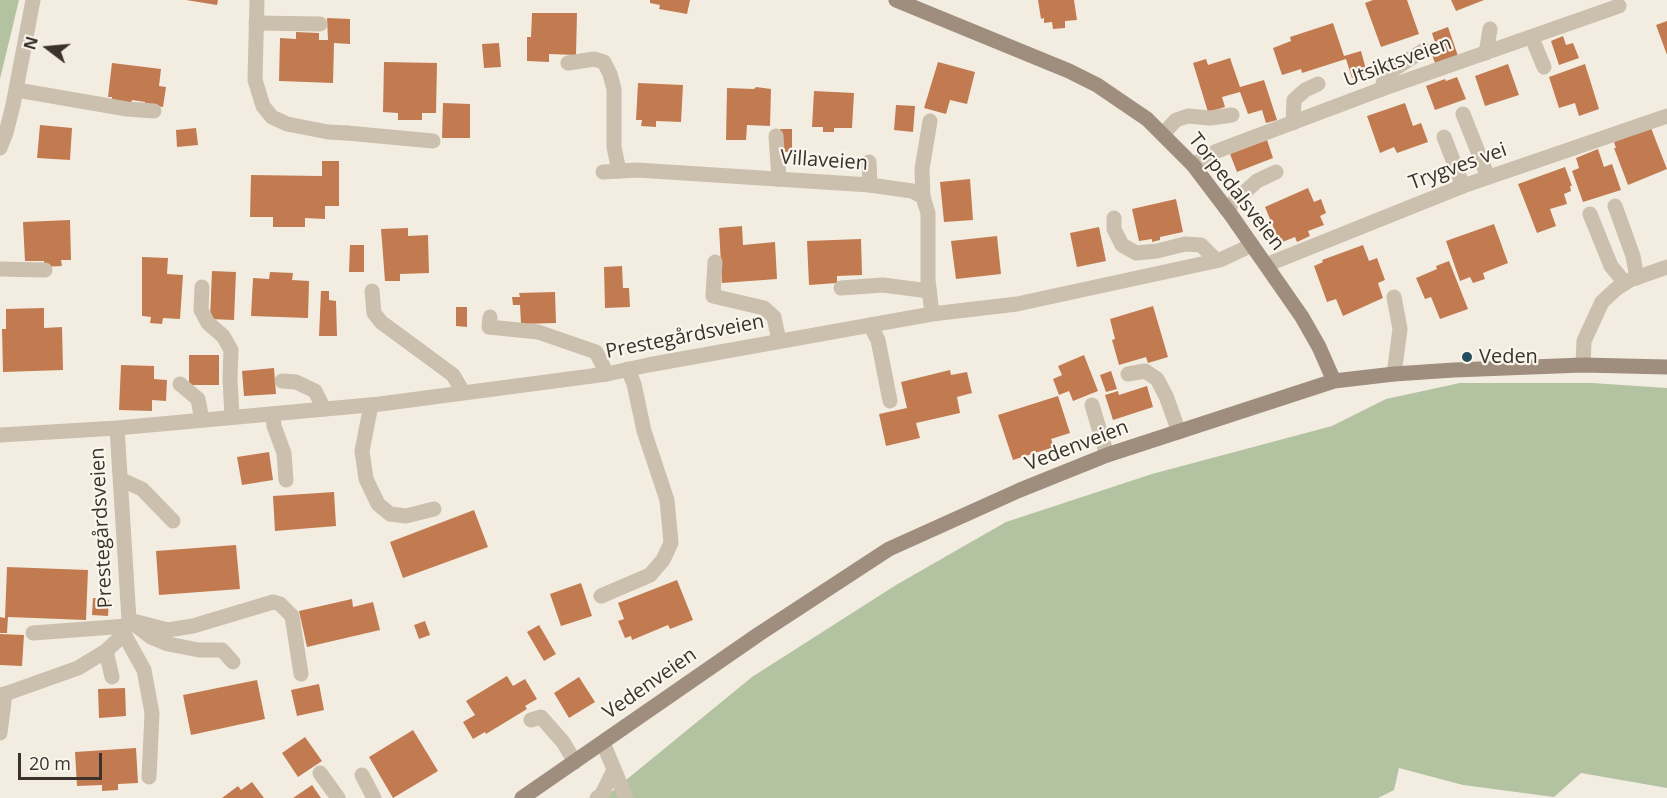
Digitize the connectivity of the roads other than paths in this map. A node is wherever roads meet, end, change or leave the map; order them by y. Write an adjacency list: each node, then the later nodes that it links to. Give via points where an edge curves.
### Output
1 (33, 0): 15 (street)
2 (257, 0): 5 (street)
3 (896, 0): 22 (main road, Torpedalsveien, via 1097,85)
4 (1619, 6): 8 (street, Utsiktsveien)
5 (256, 23): 6 (street); 25 (street, via 255,80 263,106 272,117 303,129)
6 (320, 24)
7 (1490, 29): 10 (street)
8 (1532, 38): 10 (street, Utsiktsveien); 12 (street)
9 (1424, 50): 14 (street, via 1385,75)
10 (1486, 53): 14 (street, Utsiktsveien)
11 (568, 63): 29 (street, via 594,59 604,62 610,74)
12 (1544, 67)
13 (1318, 84): 21 (street, via 1294,100)
14 (1382, 89): 21 (street, Utsiktsveien)
15 (17, 90): 16 (street); 26 (street)
16 (154, 111)
17 (1463, 114): 32 (street)
18 (1232, 115): 22 (street, via 1188,116 1176,120)
19 (1667, 116): 32 (street, Trygves vei)
20 (930, 121): 36 (street, via 922,169)
21 (1293, 123): 28 (street, Utsiktsveien, via 1217,151)
22 (1163, 134): 28 (main road, Torpedalsveien)
23 (776, 136): 33 (street)
24 (1444, 137): 35 (street)
25 (433, 141)
26 (0, 148)
27 (869, 162): 34 (street)
28 (1193, 165): 38 (main road, Torpedalsveien)
29 (619, 171): 30 (street, Villaveien); 33 (street, Villaveien)
30 (603, 172)
31 (1276, 172): 38 (street, via 1257,181)
32 (1488, 177): 35 (street, Trygves vei)
33 (779, 179): 34 (street, Villaveien)
34 (870, 185): 36 (street, Villaveien, via 912,190)
35 (1463, 186): 44 (street, Trygves vei)
36 (923, 197): 52 (street, via 928,213)
37 (1616, 206): 48 (street, via 1633,256)
38 (1226, 209): 41 (main road, Torpedalsveien)
39 (1590, 214): 48 (street, via 1611,267)
40 (1114, 218): 42 (street, via 1114,229 1122,245 1136,253 1201,245)
41 (1252, 245): 42 (street, Prestegårdsveien); 44 (main road, Torpedalsveien)
42 (1216, 260): 54 (street, Prestegårdsveien, via 1017,304)
43 (715, 262): 57 (street, via 713,296 764,308 774,317)
44 (1266, 266): 65 (main road, Torpedalsveien, via 1302,317)
45 (1667, 267): 48 (street)
46 (0, 269): 47 (street)
47 (45, 270)
48 (1631, 280): 58 (street, via 1602,302 1584,341)
49 (201, 287): 73 (street, via 201,310 231,350)
50 (841, 288): 52 (street, via 883,285)
51 (372, 291): 67 (street, via 374,313 381,322 453,375)
52 (929, 291): 54 (street)
53 (1394, 297): 63 (street, via 1400,329)
54 (932, 314): 56 (street, Prestegårdsveien)
55 (490, 317): 61 (street, via 489,327 538,332 596,352)
56 (870, 325): 57 (street, Prestegårdsveien); 68 (street, via 878,340)
57 (779, 341): 60 (street, Prestegårdsveien)
58 (1583, 365): 59 (main road); 63 (main road, Vedenveien)
59 (1667, 367)
60 (628, 369): 61 (street, Prestegårdsveien); 83 (street, via 667,500 671,543 650,575)
61 (607, 374): 67 (street, Prestegårdsveien)
62 (1128, 374): 76 (street, via 1145,371 1157,379)
63 (1394, 374): 65 (main road, Vedenveien)
64 (282, 381): 71 (street, via 296,382 315,391)
65 (1334, 381): 76 (main road, Vedenveien)
66 (180, 384): 74 (street, via 198,399)
67 (463, 393): 69 (street, Prestegårdsveien)
68 (890, 401)
69 (371, 405): 71 (street, Prestegårdsveien); 81 (street, via 362,451 366,479 378,504 390,514 406,516)
70 (1092, 405): 78 (street)
71 (324, 409): 72 (street, Prestegårdsveien)
72 (273, 414): 73 (street, Prestegårdsveien); 80 (street, via 284,453)
73 (232, 417): 74 (street, Prestegårdsveien)
74 (202, 420): 75 (street, Prestegårdsveien)
75 (117, 428): 77 (street, Prestegårdsveien); 79 (street, Prestegårdsveien)
76 (1179, 432): 78 (main road, Vedenveien)
77 (0, 435)
78 (1107, 455): 93 (main road, Vedenveien, via 890,549)
79 (122, 480): 82 (street, via 142,489); 84 (street, Prestegårdsveien)
80 (286, 480)
81 (434, 509)
82 (173, 521)
83 (602, 596)
84 (126, 626): 85 (street); 86 (street, Prestegårdsveien); 87 (street, via 168,644 222,650); 88 (street, via 168,630 194,626 273,602 292,616); 98 (street, via 144,670 152,713)
85 (33, 633)
86 (106, 651): 89 (street); 90 (street, Prestegårdsveien, via 78,668)
87 (233, 662)
88 (301, 674)
89 (112, 677)
90 (2, 695): 92 (street)
91 (531, 720): 94 (street, via 541,717)
92 (0, 733)
93 (603, 743): 94 (main road, Vedenveien); 95 (street)
94 (575, 762): 101 (main road, Vedenveien)
95 (614, 770): 102 (street); 103 (street)
96 (320, 773): 99 (street)
97 (362, 775): 100 (street)
98 (149, 777)
99 (338, 798)
100 (374, 798)
101 (522, 798)
102 (597, 798)
103 (626, 798)

